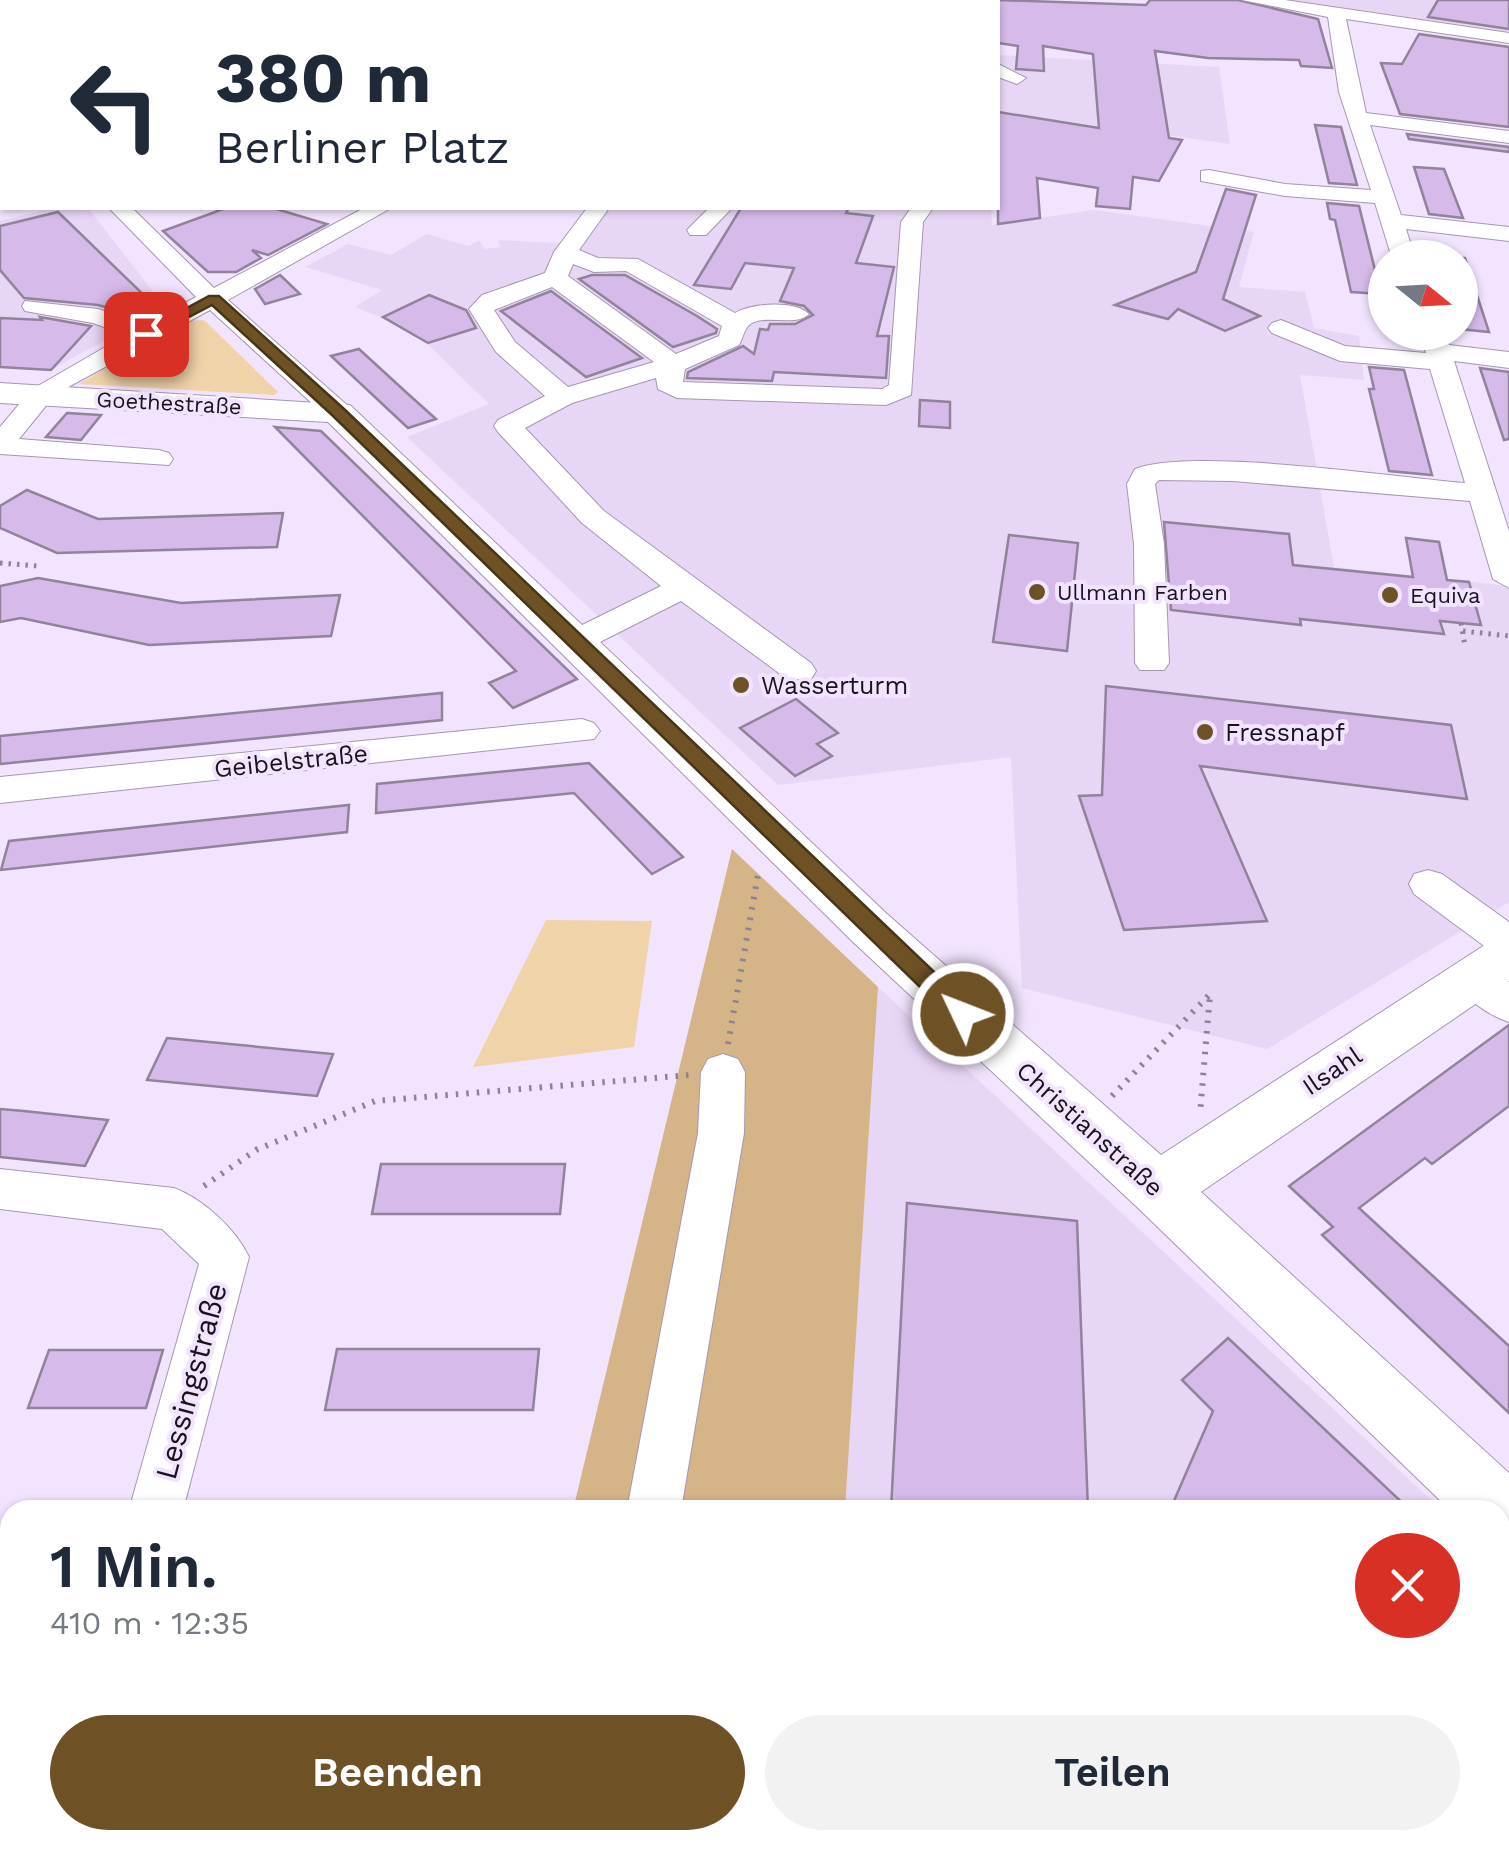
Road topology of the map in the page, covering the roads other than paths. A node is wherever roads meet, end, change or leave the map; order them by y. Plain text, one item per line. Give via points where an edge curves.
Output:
1 (1250, 0) edge
2 (1336, 13) junction
3 (1509, 38) edge
4 (1000, 71) edge
5 (1017, 78) dead end
6 (1358, 118) junction
7 (1509, 137) edge
8 (1209, 176) dead end
9 (1382, 197) junction
10 (122, 210) edge
11 (376, 210) edge
12 (597, 210) edge
13 (719, 210) edge
14 (921, 210) edge
15 (1390, 220) junction
16 (698, 230) dead end
17 (1509, 234) edge
18 (1397, 240) edge
19 (560, 265) junction
20 (214, 298) junction
21 (34, 306) dead end
22 (797, 314) dead end
23 (735, 322) junction
24 (1280, 328) dead end
25 (146, 334) junction
26 (1399, 350) edge
27 (1439, 350) edge
28 (1450, 350) edge
29 (1509, 360) edge
30 (674, 364) junction
31 (0, 393) edge
32 (40, 396) junction
33 (562, 398) junction
34 (338, 412) junction
35 (0, 446) edge
36 (159, 459) dead end
37 (1482, 494) junction
38 (1509, 579) edge
39 (683, 588) junction
40 (574, 642) junction
41 (1152, 663) dead end
42 (798, 671) dead end
43 (582, 731) dead end
44 (0, 790) edge
45 (1428, 884) dead end
46 (1500, 970) edge
47 (723, 1072) road end
48 (1177, 1174) junction
49 (0, 1189) edge
50 (159, 1500) edge
51 (656, 1500) edge
52 (1488, 1500) edge

1 - 2 street
2 - 3 street
2 - 6 street
4 - 5 street
6 - 7 street
6 - 9 street
8 - 9 street
9 - 15 street
10 - 20 street, Christianstraße
11 - 20 street
12 - 19 street
13 - 16 street
14 - 30 street via 912,222 902,389 886,397 677,390 667,384
15 - 17 street
15 - 18 street
19 - 23 street via 630,264
19 - 30 street
19 - 33 street via 481,310 505,347
20 - 25 street
20 - 34 street, Christianstraße
21 - 25 street via 98,316
22 - 23 street via 752,314
23 - 30 street via 730,340
24 - 26 street via 1340,353
25 - 32 street
27 - 37 street
28 - 29 street
30 - 33 street
31 - 32 main road, Goethestraße
32 - 34 main road, Goethestraße
32 - 35 street
33 - 39 street via 508,426 593,516
34 - 40 main road, Christianstraße
35 - 36 street
37 - 38 street
37 - 41 street via 1234,472 1145,475
39 - 40 street
39 - 42 street
40 - 48 main road, Christianstraße via 1084,1124
43 - 44 street, Geibelstraße
45 - 46 street
46 - 48 main road, Ilsahl
47 - 51 street via 720,1133
48 - 52 main road, Christianstraße
49 - 50 street, Lessingstraße via 174,1208 225,1257

